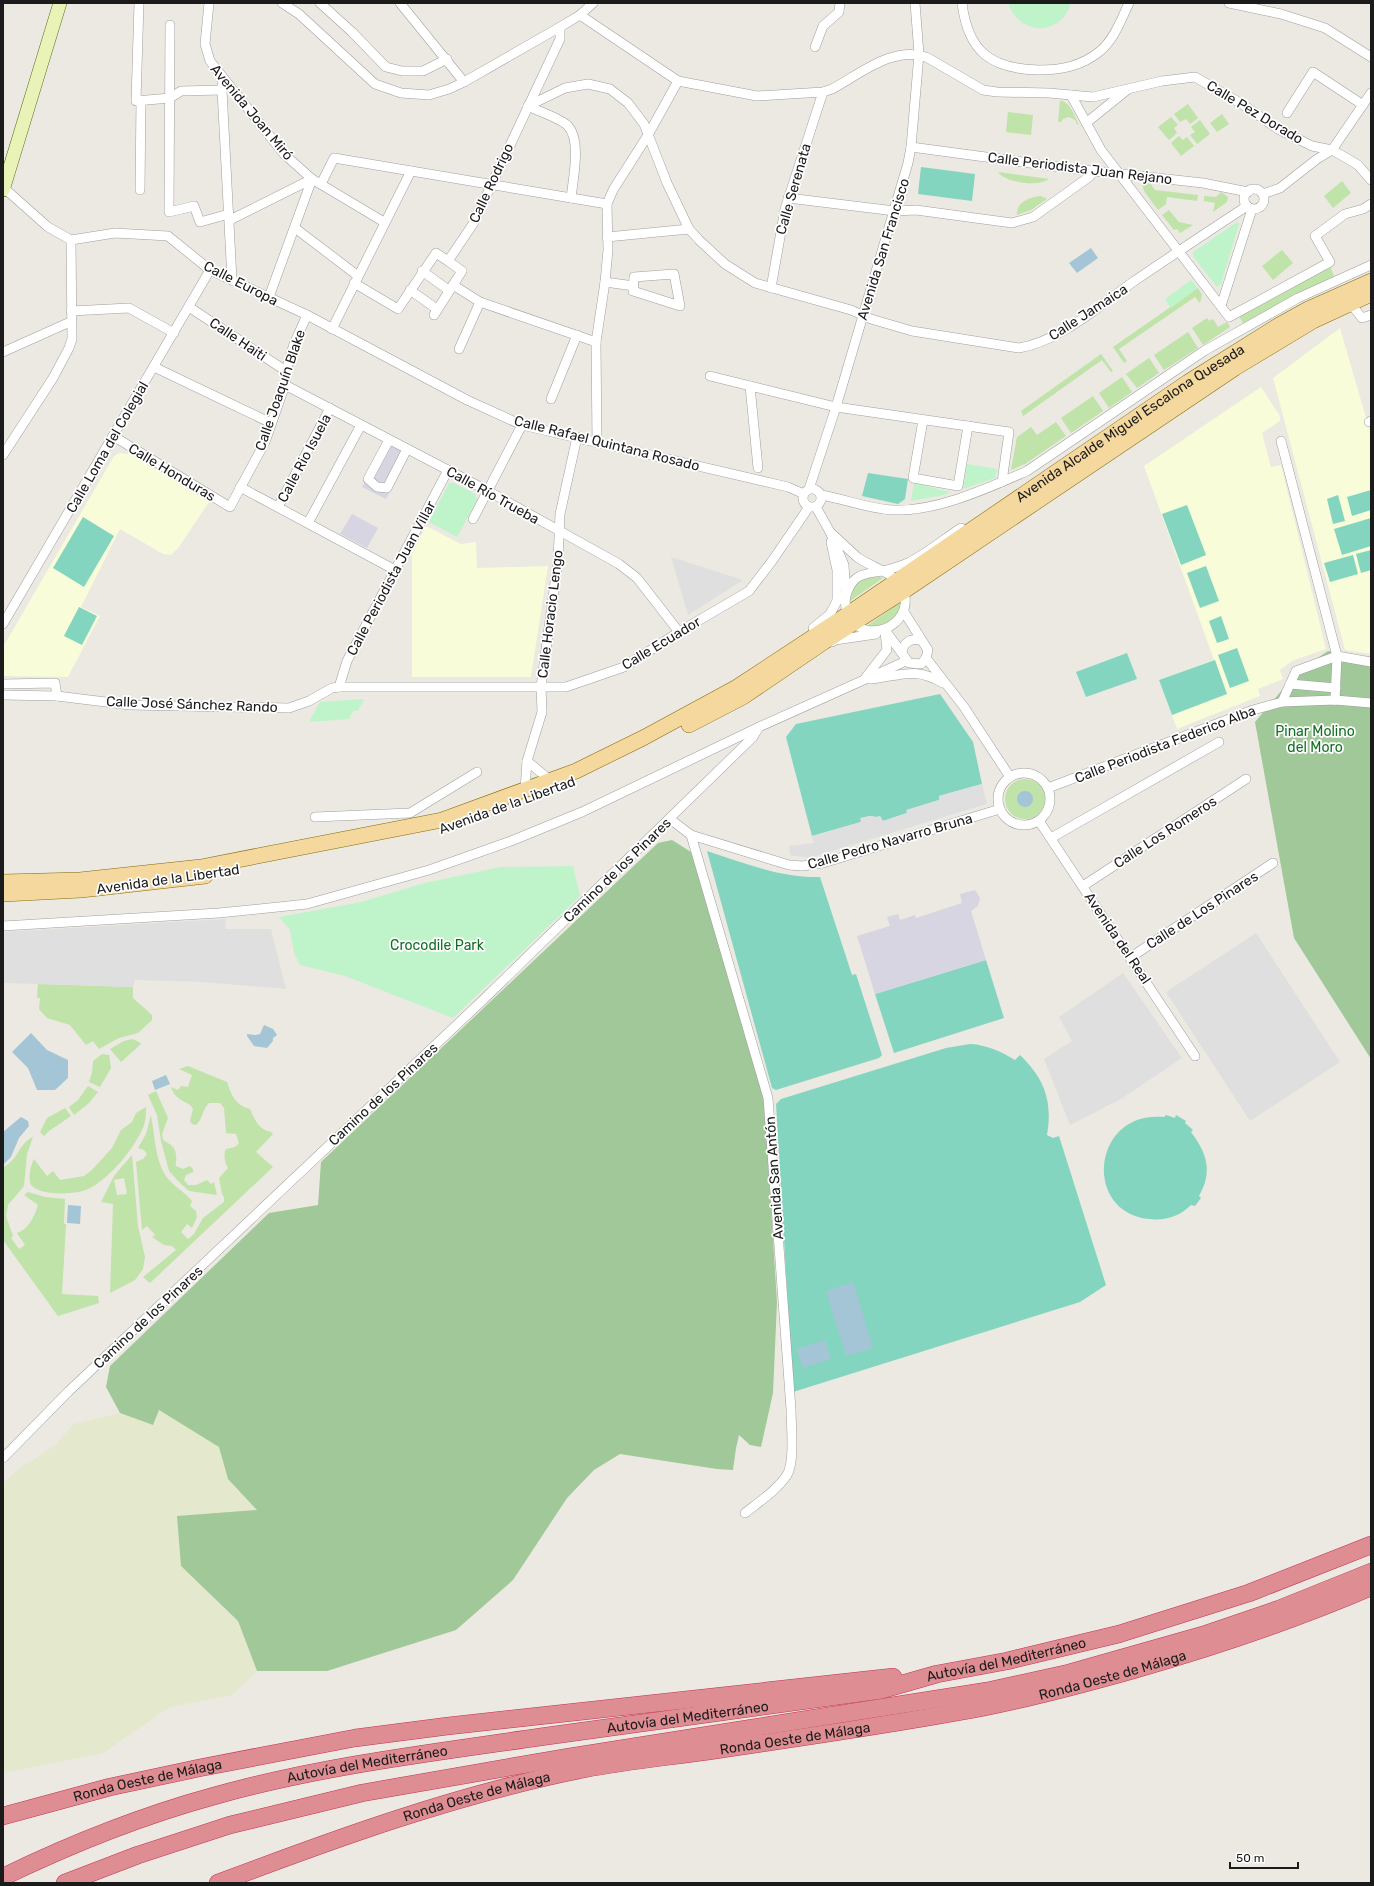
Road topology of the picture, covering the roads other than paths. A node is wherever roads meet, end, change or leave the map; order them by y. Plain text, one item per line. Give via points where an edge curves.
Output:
1 (139, 3) edge
2 (209, 3) edge
3 (282, 3) edge
4 (320, 3) edge
5 (400, 3) edge
6 (592, 3) edge
7 (840, 3) edge
8 (915, 3) edge
9 (962, 3) edge
10 (1129, 3) edge
11 (1229, 3) edge
12 (58, 6) edge
13 (580, 15) junction
14 (170, 25) dead end
15 (560, 27) junction
16 (815, 47) dead end
17 (919, 54) junction
18 (1371, 57) edge
19 (447, 59) junction
20 (223, 78) junction
21 (678, 81) junction
22 (464, 82) junction
23 (1129, 89) junction
24 (222, 90) junction
25 (823, 92) junction
26 (1371, 93) edge
27 (1071, 95) junction
28 (170, 98) junction
29 (141, 100) junction
30 (1364, 105) junction
31 (528, 106) junction
32 (1287, 113) dead end
33 (1086, 123) junction
34 (648, 135) junction
35 (912, 147) junction
36 (1332, 150) junction
37 (411, 171) junction
38 (1094, 171) junction
39 (1118, 173) junction
40 (312, 179) junction
41 (1371, 180) edge
42 (321, 184) junction
43 (490, 185) junction
44 (4, 189) edge
45 (140, 190) dead end
46 (1248, 192) junction
47 (1263, 194) junction
48 (571, 198) junction
49 (788, 198) junction
50 (607, 204) junction
51 (1371, 204) edge
52 (1250, 208) junction
53 (895, 211) junction
54 (230, 217) junction
55 (384, 222) junction
56 (295, 228) junction
57 (690, 229) junction
58 (607, 237) junction
59 (71, 240) junction
60 (1179, 251) junction
61 (448, 261) junction
62 (1371, 265) edge
63 (210, 270) junction
64 (422, 271) junction
65 (356, 279) junction
66 (232, 280) junction
67 (1371, 281) edge
68 (605, 282) junction
69 (634, 286) junction
70 (450, 287) junction
71 (771, 288) junction
72 (410, 290) junction
73 (1371, 294) edge
74 (269, 297) junction
75 (480, 302) junction
76 (1350, 303) junction
77 (1221, 306) junction
78 (189, 307) junction
79 (70, 311) junction
80 (1371, 315) edge
81 (307, 316) junction
82 (863, 316) junction
83 (70, 322) junction
84 (332, 329) junction
85 (174, 333) junction
86 (577, 335) junction
87 (596, 342) junction
88 (459, 349) dead end
89 (3, 352) edge
90 (154, 367) junction
91 (286, 371) junction
92 (710, 376) dead end
93 (285, 385) junction
94 (750, 386) junction
95 (551, 399) dead end
96 (836, 407) junction
97 (330, 408) junction
98 (923, 420) junction
99 (271, 423) junction
100 (362, 424) junction
101 (522, 425) junction
102 (968, 426) junction
103 (113, 436) junction
104 (577, 437) junction
105 (389, 440) junction
106 (597, 442) junction
107 (1281, 442) dead end
108 (407, 449) junction
109 (3, 455) edge
110 (758, 468) dead end
111 (448, 470) junction
112 (1002, 482) junction
113 (240, 487) junction
114 (488, 491) junction
115 (806, 491) junction
116 (821, 495) junction
117 (1010, 503) junction
118 (230, 507) joint
119 (278, 507) junction
120 (812, 507) junction
121 (473, 519) dead end
122 (308, 523) junction
123 (559, 532) junction
124 (830, 532) junction
125 (395, 570) junction
126 (882, 571) junction
127 (846, 594) junction
128 (903, 597) junction
129 (838, 601) junction
130 (851, 618) junction
131 (3, 624) edge
132 (885, 630) junction
133 (678, 632) junction
134 (920, 640) junction
135 (1337, 656) junction
136 (904, 657) junction
137 (926, 658) junction
138 (799, 659) junction
139 (1371, 662) edge
140 (864, 680) junction
141 (3, 684) edge
142 (1290, 684) junction
143 (946, 685) junction
144 (339, 687) junction
145 (541, 687) junction
146 (737, 687) junction
147 (1336, 688) junction
148 (324, 692) joint
149 (3, 695) edge
150 (57, 696) junction
151 (1335, 700) junction
152 (1282, 702) junction
153 (1371, 703) edge
154 (759, 727) junction
155 (1219, 742) dead end
156 (527, 762) junction
157 (477, 772) dead end
158 (1010, 777) junction
159 (1246, 779) dead end
160 (550, 780) junction
161 (1048, 788) junction
162 (525, 790) junction
163 (1000, 809) junction
164 (315, 817) dead end
165 (670, 819) junction
166 (1039, 821) junction
167 (691, 834) junction
168 (1051, 838) junction
169 (1273, 863) dead end
170 (3, 882) edge
171 (1083, 886) junction
172 (3, 894) edge
173 (3, 926) edge
174 (1131, 957) junction
175 (1195, 1056) dead end
176 (3, 1458) edge
177 (745, 1513) dead end
178 (1371, 1546) edge
179 (1371, 1572) edge
180 (1371, 1586) edge
181 (937, 1674) junction
182 (3, 1816) edge
183 (3, 1878) edge
184 (65, 1883) edge
185 (218, 1883) edge

1 - 29 street via 136,101
2 - 20 street, Avenida Joan Miró via 205,44 210,61
3 - 22 street via 299,14 375,84 401,93 429,95
4 - 19 street via 386,67 402,71 423,71
5 - 19 street
6 - 13 street
7 - 16 street via 839,12 823,26
8 - 17 street, Avenida San Francisco
9 - 10 street via 964,21 970,38 993,60 1017,69 1050,70 1073,67 1101,51 1113,36
11 - 18 street via 1281,14 1325,28
12 - 44 main road
13 - 15 street
13 - 21 street, Calle Pez Dorado
14 - 28 street
15 - 22 street
15 - 31 street, Calle Rodrigo via 560,39
17 - 25 street, Calle Pez Dorado via 891,56 832,90
17 - 27 street, Calle Pez Dorado via 983,90
17 - 35 street, Avenida San Francisco
19 - 22 street
20 - 24 street
20 - 40 street, Avenida Joan Miró via 284,154
21 - 25 street, Calle Pez Dorado via 757,96
21 - 34 street
23 - 27 street, Calle Pez Dorado via 1093,96
23 - 33 street, Calle Pez Dorado
23 - 36 street, Calle Pez Dorado via 1162,81 1195,78 1242,104 1278,129 1312,146
24 - 28 street via 181,91
24 - 54 street
25 - 49 street, Calle Serenata
26 - 30 street
27 - 33 street
28 - 29 street
28 - 54 street via 169,212 194,206 200,222
29 - 45 street
30 - 32 street via 1313,72
30 - 36 street
31 - 34 street, Calle Jamaica via 566,88 588,84 610,89 628,103 644,124
31 - 43 street, Calle Rodrigo
31 - 48 street via 567,125 574,136
33 - 39 street
34 - 50 street
34 - 57 street, Calle Jamaica via 667,183
35 - 38 street, Calle Periodista Juan Rejano
35 - 53 street, Avenida San Francisco
36 - 41 street, Calle Pez Dorado via 1358,165
36 - 47 street via 1280,188
37 - 42 street via 334,158
37 - 43 street
37 - 55 street
38 - 39 street, Calle Periodista Juan Rejano
38 - 53 street via 1033,217 1012,223 916,210
39 - 46 street, Calle Periodista Juan Rejano via 1203,183
39 - 60 street
40 - 42 street, Avenida Joan Miró
40 - 54 street
40 - 56 street
42 - 55 street, Avenida Joan Miró
43 - 48 street
43 - 61 street, Calle Rodrigo via 473,224
44 - 59 street via 48,227
46 - 47 street via 1255,189
46 - 52 street via 1244,199
47 - 52 street via 1264,202 1260,208
48 - 50 street
49 - 53 street
49 - 71 street, Calle Serenata
50 - 58 street
51 - 77 street via 1345,214 1315,236 1330,262 1229,317
52 - 60 street, Calle Jamaica
52 - 77 street
53 - 82 street, Avenida San Francisco
54 - 66 street
55 - 65 street
56 - 65 street
56 - 74 street
57 - 58 street
57 - 71 street, Calle Jamaica via 711,252 731,268 756,283
58 - 68 street
59 - 63 street, Calle Europa via 115,233 168,236
59 - 79 street
60 - 77 street
60 - 82 street, Calle Jamaica via 1056,336 1031,346 1019,348 912,331
61 - 64 street via 436,254
61 - 70 street via 462,271
62 - 112 street via 1298,298 1204,351 1027,471
63 - 66 street, Calle Europa
63 - 78 street, Calle Loma del Colegial
64 - 70 street
64 - 72 street
65 - 72 street via 398,309
65 - 84 street
66 - 74 street, Calle Europa
67 - 117 main road, Avenida Alcalde Miguel Escalona Quesada via 1279,325 1188,382
68 - 69 street
68 - 87 street
69 - 69 street via 634,277 674,274 680,306 633,291
70 - 72 street via 434,311
70 - 75 street
71 - 82 street, Calle Jamaica via 851,310
73 - 76 main road, Avenida Alcalde Miguel Escalona Quesada
74 - 81 street, Calle Europa
75 - 86 street
75 - 88 street
76 - 80 street via 1362,318
76 - 128 main road, Avenida Alcalde Miguel Escalona Quesada via 1306,325 1235,368 927,574
78 - 85 street, Calle Loma del Colegial
78 - 91 street, Calle Haiti
79 - 83 street
79 - 85 street via 129,308
81 - 84 street, Calle Europa
81 - 91 street, Calle Joaquín Blake via 294,344
82 - 96 street, Avenida San Francisco
83 - 89 street
83 - 109 street via 72,339 69,348
84 - 101 street, Calle Rafael Quintana Rosado via 467,400
85 - 90 street, Calle Loma del Colegial
86 - 87 street
86 - 95 street
87 - 106 street
90 - 99 street
90 - 103 street, Calle Loma del Colegial
91 - 93 street, Calle Joaquín Blake
92 - 94 street
93 - 97 street, Calle Río Trueba
93 - 99 street, Calle Joaquín Blake
94 - 96 street
94 - 110 street
96 - 98 street
96 - 115 street, Avenida San Francisco
97 - 100 street, Calle Río Trueba
97 - 119 street, Calle Rio Isuela
98 - 102 street
98 - 102 street via 913,478 958,486
99 - 113 street, Calle Joaquín Blake via 265,442
100 - 105 street, Calle Río Trueba
100 - 122 street
101 - 104 street, Calle Rafael Quintana Rosado
101 - 114 street
102 - 112 street via 1009,432
103 - 118 street, Calle Honduras
103 - 131 street, Calle Loma del Colegial
104 - 106 street, Calle Rafael Quintana Rosado
104 - 123 street, Calle Horacio Lengo via 560,514
105 - 108 street, Calle Río Trueba
105 - 108 street via 368,479 377,487 387,488
106 - 115 street, Calle Rafael Quintana Rosado
107 - 135 street
108 - 111 street, Calle Río Trueba
111 - 114 street, Calle Río Trueba
111 - 125 street, Calle Periodista Juan Villar
112 - 116 street via 936,505 913,510 891,510
113 - 118 street, Calle Joaquín Blake
113 - 119 street
114 - 121 street
114 - 123 street, Calle Río Trueba
115 - 116 street via 817,490
115 - 120 street via 803,500
116 - 120 street via 821,501
117 - 126 street via 980,516 908,563
117 - 128 main road, Avenida Alcalde Miguel Escalona Quesada
119 - 122 street
120 - 124 street
120 - 133 street, Calle Ecuador via 749,591
122 - 125 street
123 - 133 street, Calle Río Trueba via 620,564 637,578
123 - 145 street, Calle Horacio Lengo via 558,560
124 - 126 street via 857,557
124 - 127 street via 844,565
124 - 129 street via 837,570
125 - 144 street, Calle Periodista Juan Villar via 347,661
126 - 127 street via 856,578
126 - 128 street
127 - 129 street
127 - 130 street via 845,600
128 - 130 main road, Avenida de la Libertad
128 - 132 street via 900,620
128 - 134 street
129 - 146 street via 822,622 742,677
130 - 132 street via 868,631
130 - 138 main road, Avenida de la Libertad
130 - 146 main road, Avenida de la Libertad
132 - 136 street
132 - 138 street via 872,635 835,640 808,658
132 - 140 street via 887,650
133 - 145 street, Calle Ecuador via 624,667 566,687
134 - 136 street via 908,641 903,648
134 - 137 street via 928,650
135 - 139 street
135 - 142 street via 1296,671
135 - 147 street
136 - 137 street via 917,665
136 - 140 street
137 - 143 street
138 - 172 main road, Avenida de la Libertad via 743,697 580,779 445,829 200,877 81,890
140 - 143 street via 918,672
140 - 154 street
141 - 150 street via 55,683
142 - 147 street
142 - 152 street
143 - 158 street via 964,707
144 - 145 street, Calle Ecuador
144 - 148 street, Calle Ecuador
145 - 156 street, Calle Horacio Lengo via 542,712
146 - 160 main road, Avenida de la Libertad via 643,738 576,771
147 - 151 street
148 - 150 street, Calle José Sánchez Rando via 289,708 130,704
149 - 150 street, Calle José Sánchez Rando
151 - 152 street, Calle Periodista Federico Alba
151 - 153 street, Calle Periodista Federico Alba
152 - 161 street, Calle Periodista Federico Alba via 1253,710
154 - 165 street, Camino de los Pinares via 753,737
154 - 173 street via 582,812 511,841 429,870 307,904 219,913
155 - 168 street
156 - 160 street
156 - 162 street, Calle Horacio Lengo
157 - 164 street via 410,813
158 - 161 street via 1031,774 1043,781
158 - 163 street via 999,791
159 - 171 street, Calle Los Romeros
160 - 162 main road, Avenida de la Libertad
161 - 166 street via 1050,806 1046,815
162 - 170 main road, Avenida de la Libertad via 442,820 201,867 80,880
163 - 166 street via 1009,821 1017,825 1024,826
163 - 167 street, Calle Pedro Navarro Bruna via 802,866 788,865
165 - 167 street, Calle Pedro Navarro Bruna
165 - 176 street, Camino de los Pinares via 69,1391
166 - 168 street, Avenida del Real
167 - 177 street, Avenida San Antón via 768,1098 792,1453 788,1474 771,1493
168 - 171 street, Avenida del Real
169 - 174 street, Calle de Los Pinares
171 - 174 street, Avenida del Real
174 - 175 street, Avenida del Real
178 - 181 highway, Autovía del Mediterráneo via 1249,1593 1126,1632 1007,1662
179 - 184 highway, Autovía del Mediterráneo via 1279,1609 1203,1635 1069,1673 987,1691 568,1757 362,1793 230,1825 138,1855
180 - 185 highway, Ronda Oeste de Málaga via 1248,1635 1093,1681 960,1712 586,1769 488,1792 355,1832
181 - 182 highway, Ronda Oeste de Málaga via 881,1678 355,1738 191,1769
181 - 183 highway, Autovía del Mediterráneo via 881,1690 456,1749 350,1765 281,1779 148,1816 83,1841

